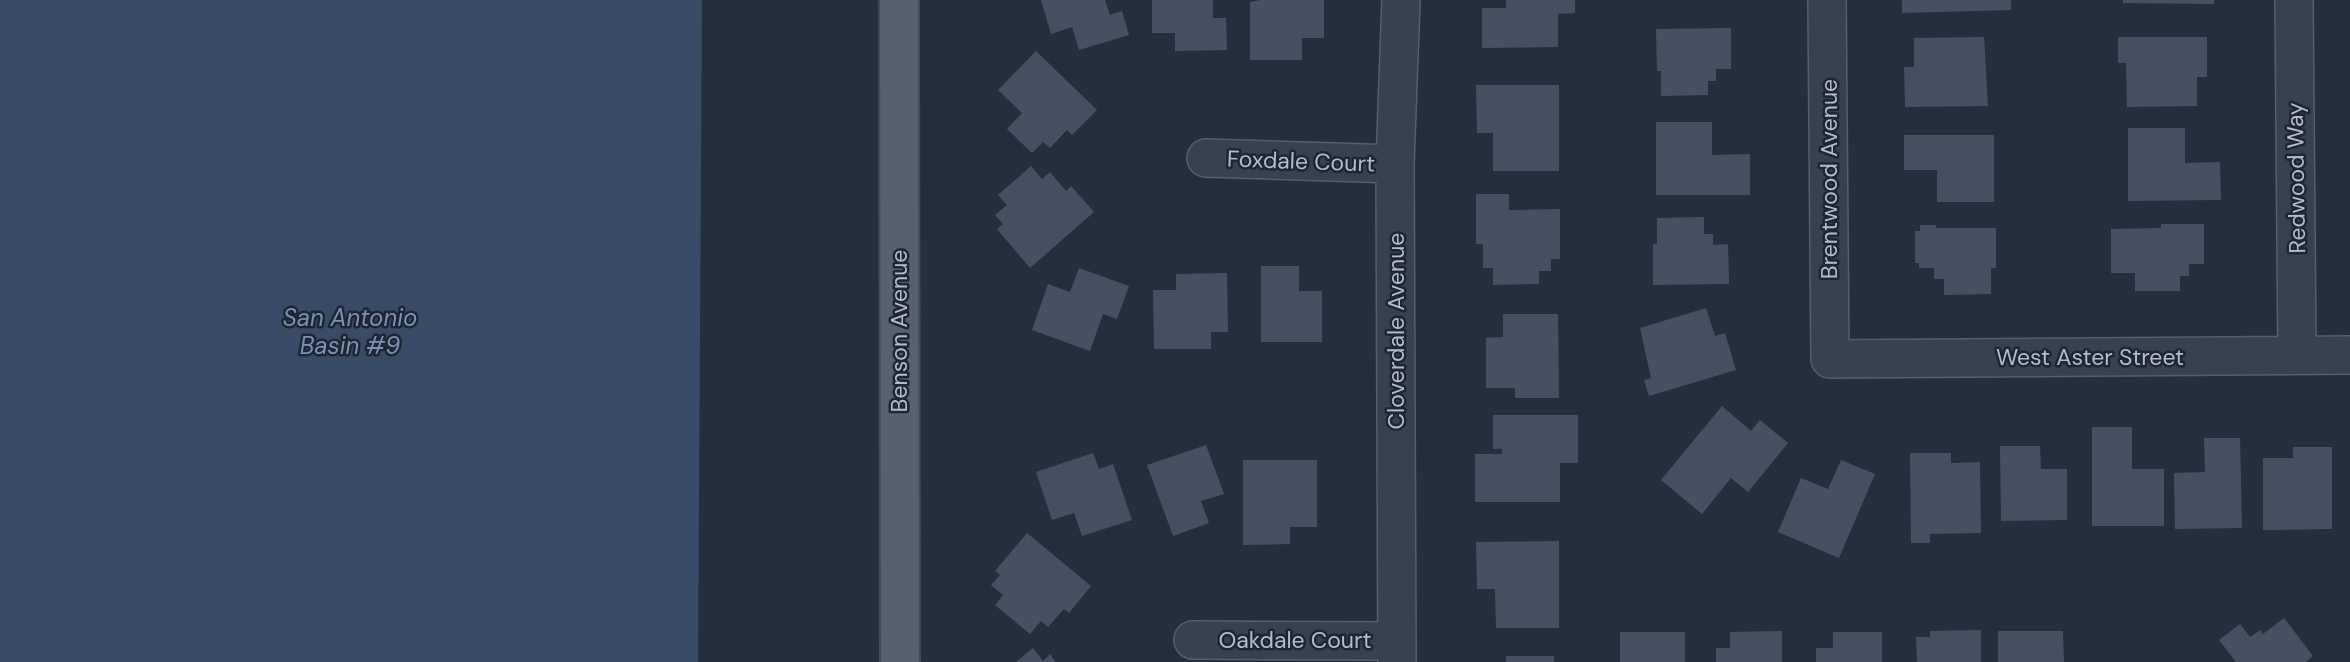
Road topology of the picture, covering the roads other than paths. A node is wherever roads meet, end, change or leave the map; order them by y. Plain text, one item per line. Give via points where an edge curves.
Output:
1 (899, 0) edge
2 (1401, 0) edge
3 (1827, 0) edge
4 (2294, 0) edge
5 (1206, 158) dead end
6 (1395, 164) junction
7 (2297, 355) junction
8 (2350, 355) edge
9 (1830, 359) joint
10 (1193, 639) dead end
11 (1397, 652) edge
12 (900, 662) edge

1 - 12 main road, Benson Avenue
2 - 6 street, Cloverdale Avenue
3 - 9 street, Brentwood Avenue
4 - 7 street, Redwood Way
5 - 6 street, Foxdale Court
6 - 11 street, Cloverdale Avenue
7 - 8 street, West Aster Street
7 - 9 street, West Aster Street
10 - 11 street, Oakdale Court

